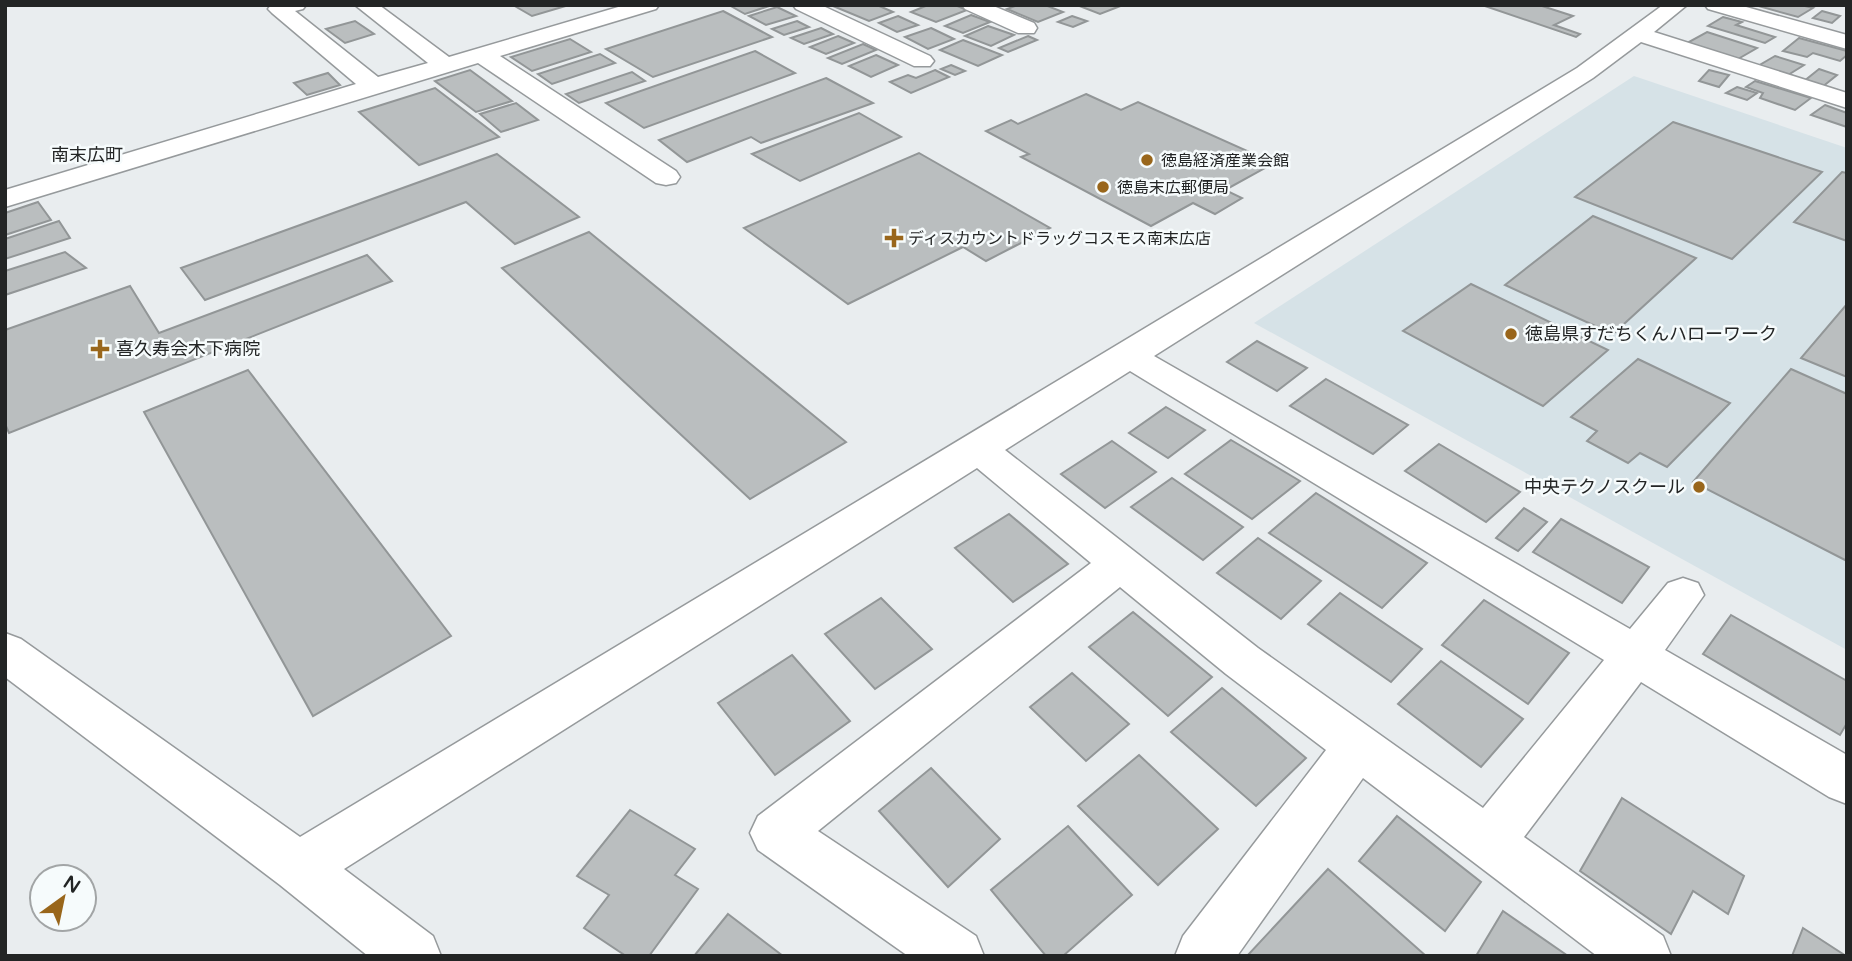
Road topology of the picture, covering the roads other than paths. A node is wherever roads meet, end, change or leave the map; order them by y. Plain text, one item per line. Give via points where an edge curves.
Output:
1 (296, 5) edge
2 (365, 5) edge
3 (649, 5) edge
4 (803, 5) edge
5 (972, 5) edge
6 (1677, 5) edge
7 (1715, 5) edge
8 (1026, 28) dead end
9 (1637, 34) junction
10 (1847, 42) edge
11 (481, 54) junction
12 (922, 61) dead end
13 (445, 65) junction
14 (373, 86) junction
15 (1847, 101) edge
16 (666, 177) dead end
17 (5, 200) edge
18 (1128, 355) junction
19 (978, 448) junction
20 (1121, 563) junction
21 (1683, 595) dead end
22 (5, 652) edge
23 (1636, 656) junction
24 (1359, 746) junction
25 (1847, 781) edge
26 (1488, 842) junction
27 (299, 867) junction
28 (414, 956) edge
29 (956, 956) edge
30 (1203, 956) edge
31 (1643, 956) edge

1 - 14 street via 279,9
2 - 13 street
3 - 11 street
4 - 12 street
5 - 8 street
6 - 9 street
7 - 10 street
9 - 15 street
9 - 18 street via 1585,73
11 - 13 street
11 - 16 street
13 - 14 street
14 - 17 street
18 - 19 street
18 - 23 street
19 - 20 street
19 - 27 street
20 - 24 street via 1242,661
20 - 29 street via 776,833
21 - 23 street
22 - 27 street
23 - 25 street
23 - 26 street
24 - 26 street
24 - 30 street
26 - 31 street
27 - 28 street

